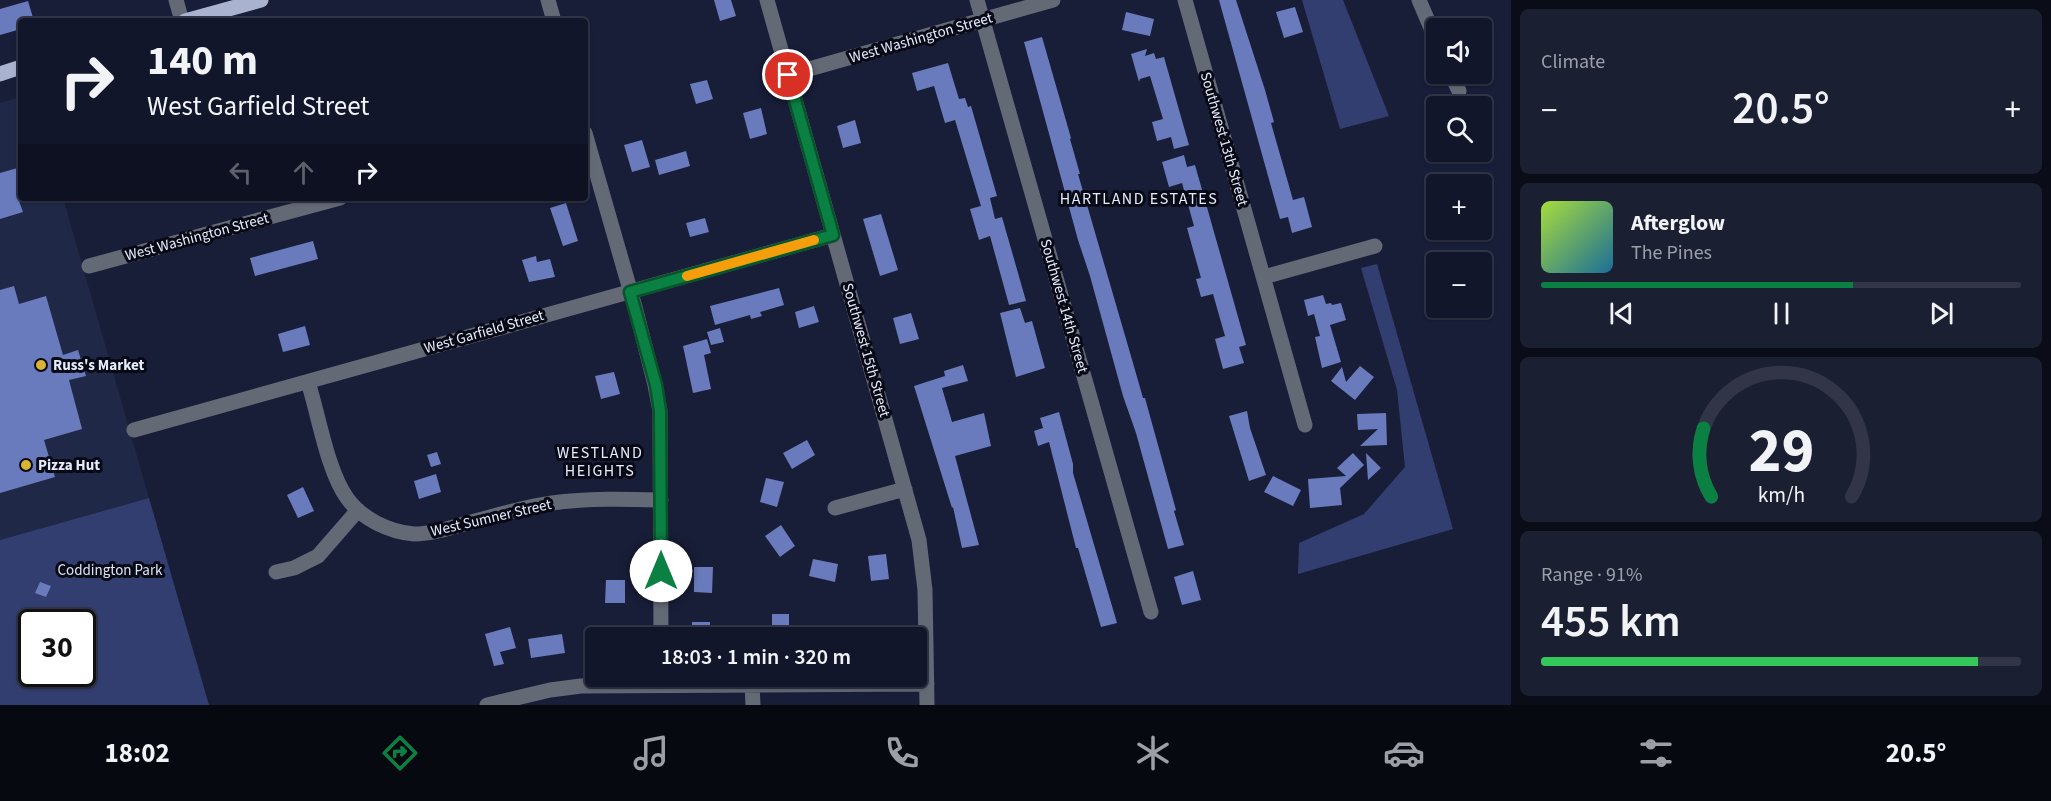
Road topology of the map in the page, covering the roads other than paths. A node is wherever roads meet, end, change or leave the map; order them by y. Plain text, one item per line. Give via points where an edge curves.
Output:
1 (176, 0) edge
2 (261, 0) edge
3 (548, 0) edge
4 (767, 0) edge
5 (977, 0) edge
6 (1053, 0) edge
7 (1185, 0) edge
8 (1419, 0) edge
9 (183, 18) edge
10 (195, 18) edge
11 (553, 18) edge
12 (1427, 18) edge
13 (983, 20) junction
14 (788, 75) junction
15 (1455, 84) edge
16 (1458, 91) dead end
17 (588, 144) edge
18 (329, 201) edge
19 (833, 235) junction
20 (1375, 246) dead end
21 (90, 266) dead end
22 (1264, 277) junction
23 (630, 292) junction
24 (308, 382) junction
25 (1305, 425) dead end
26 (134, 430) dead end
27 (905, 489) junction
28 (661, 500) junction
29 (835, 508) dead end
30 (357, 510) junction
31 (276, 572) dead end
32 (1151, 612) dead end
33 (661, 627) edge
34 (925, 627) edge
35 (585, 686) edge
36 (752, 687) edge
37 (927, 687) edge
38 (487, 705) edge
39 (753, 705) edge
40 (927, 705) edge

1 - 9 street
2 - 10 main road
3 - 11 street
4 - 14 street, Southwest 15th Street
5 - 13 street, Southwest 14th Street
6 - 13 street, West Washington Street
7 - 22 street, Southwest 13th Street
8 - 12 street
13 - 14 street, West Washington Street
13 - 32 street, Southwest 14th Street
14 - 19 street, Southwest 15th Street
15 - 16 street
17 - 23 street
18 - 21 street, West Washington Street
19 - 23 street, West Garfield Street
19 - 27 street, Southwest 15th Street
20 - 22 street
22 - 25 street, Southwest 13th Street
23 - 24 street, West Garfield Street
23 - 28 street via 660,411
24 - 26 street, West Garfield Street
24 - 30 street, West Sumner Street via 338,482
27 - 29 street
27 - 34 street, Southwest 15th Street via 924,573
28 - 30 street, West Sumner Street via 553,503 415,534 395,531
28 - 33 street
30 - 31 street via 318,556
35 - 38 street
36 - 39 street
37 - 40 street, Southwest 15th Street

